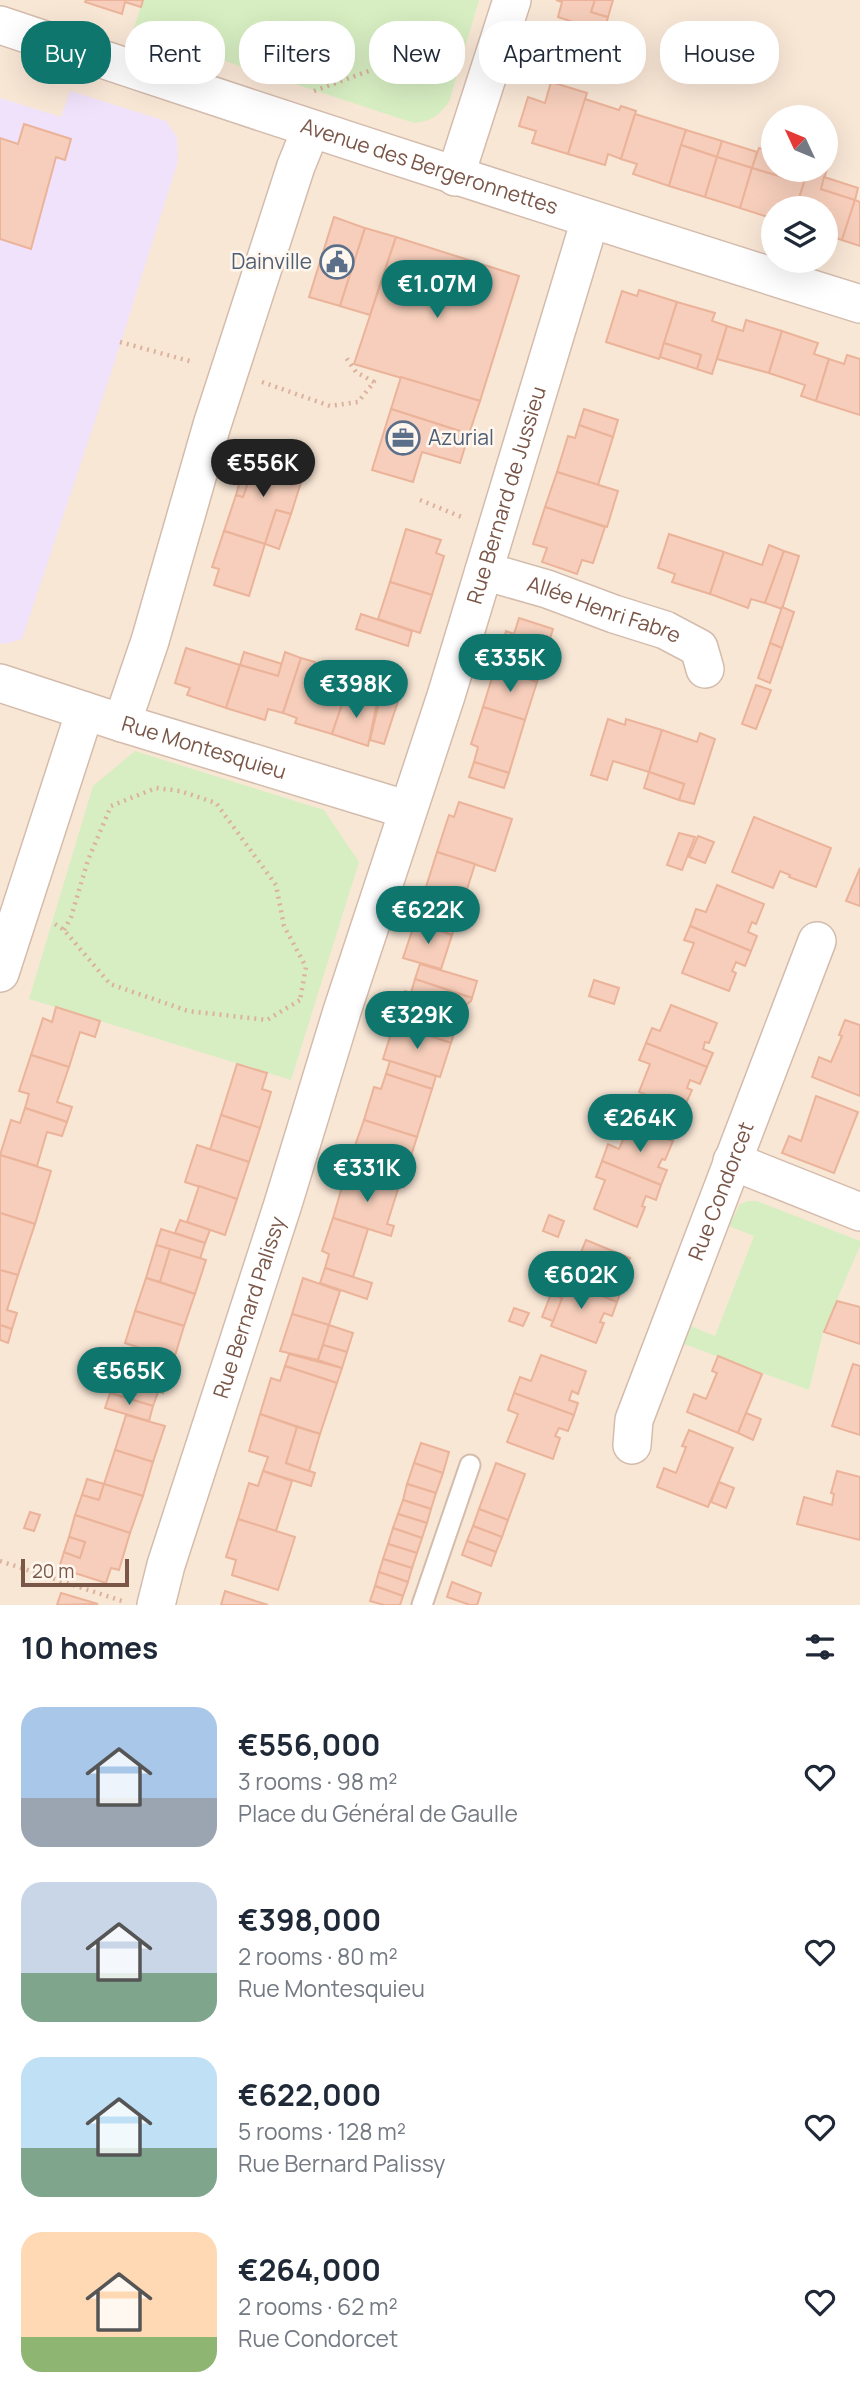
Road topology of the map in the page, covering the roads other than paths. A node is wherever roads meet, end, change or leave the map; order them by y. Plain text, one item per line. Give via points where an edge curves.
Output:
1 (6, 0) edge
2 (510, 5) edge
3 (0, 18) edge
4 (0, 25) edge
5 (311, 129) junction
6 (455, 177) junction
7 (590, 220) junction
8 (860, 304) edge
9 (484, 571) junction
10 (705, 669) dead end
11 (0, 683) edge
12 (85, 711) junction
13 (122, 723) junction
14 (408, 810) junction
15 (817, 941) dead end
16 (0, 973) edge
17 (732, 1161) junction
18 (860, 1212) edge
19 (632, 1445) dead end
20 (470, 1465) dead end
21 (142, 1604) edge
22 (422, 1605) edge

1 - 3 street
2 - 6 street
4 - 5 street, Avenue des Bergeronnettes
5 - 6 street, Avenue des Bergeronnettes
5 - 13 street via 212,425
6 - 7 street, Avenue des Bergeronnettes
7 - 8 street, Avenue des Bergeronnettes
7 - 9 street, Rue Bernard de Jussieu
9 - 10 street, Allée Henri Fabre via 665,630 699,648
9 - 14 street, Rue Bernard de Jussieu
11 - 12 street, Rue Montesquieu
12 - 13 street, Rue Montesquieu
12 - 16 street
13 - 14 street, Rue Montesquieu
14 - 21 street, Rue Bernard Palissy via 166,1565
15 - 17 street, Rue Condorcet
17 - 18 street
17 - 19 street, Rue Condorcet via 634,1420
20 - 22 lane

